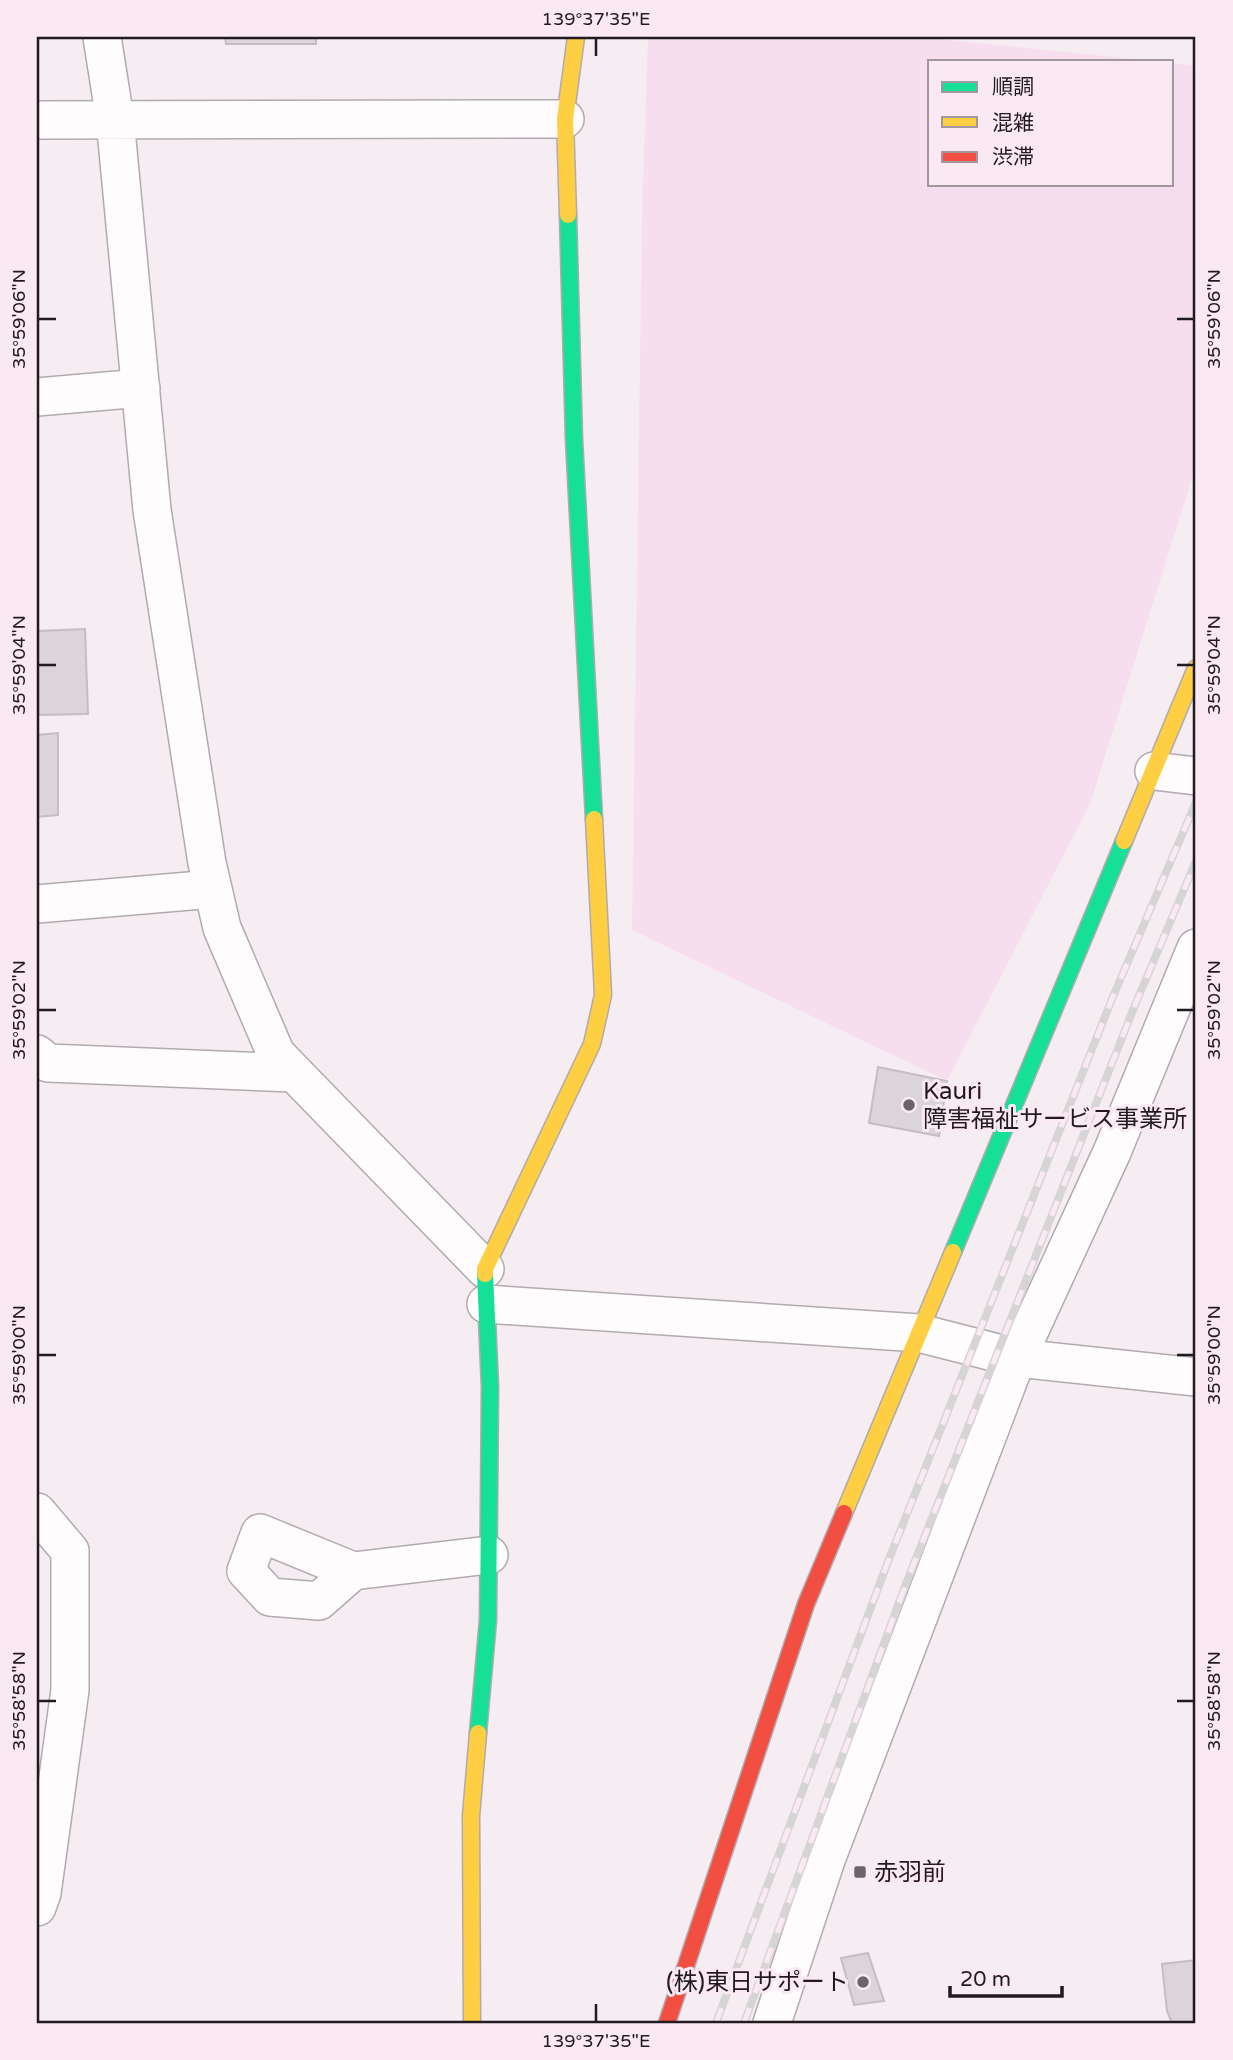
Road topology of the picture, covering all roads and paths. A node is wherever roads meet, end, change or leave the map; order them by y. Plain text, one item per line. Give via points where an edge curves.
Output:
1 (102, 37) edge
2 (576, 37) edge
3 (115, 119) junction
4 (565, 119) junction
5 (37, 120) edge
6 (141, 388) junction
7 (37, 397) edge
8 (1196, 668) edge
9 (1154, 771) junction
10 (1196, 776) edge
11 (213, 890) junction
12 (37, 905) edge
13 (1196, 948) edge
14 (37, 1054) edge
15 (294, 1073) junction
16 (485, 1287) junction
17 (919, 1333) junction
18 (1017, 1357) junction
19 (1196, 1377) edge
20 (37, 1512) edge
21 (489, 1555) junction
22 (353, 1571) dead end
23 (37, 1907) edge
24 (472, 2023) edge
25 (667, 2023) edge
26 (772, 2023) edge

1 - 3 street
2 - 4 street
3 - 4 street
3 - 5 street
3 - 6 street
4 - 16 street via 574,439 603,995 592,1044
6 - 7 street
6 - 11 street via 152,510
8 - 9 street
9 - 10 street
9 - 17 street
11 - 12 street
11 - 15 street via 222,928 276,1054
13 - 18 street via 1112,1152
14 - 15 street via 48,1063
15 - 16 street
16 - 17 street
16 - 21 street via 490,1387
17 - 18 street
17 - 25 street via 806,1604
18 - 19 street
18 - 26 street via 826,1860
20 - 23 street via 70,1551 70,1690
21 - 22 street
21 - 24 street via 471,1816

